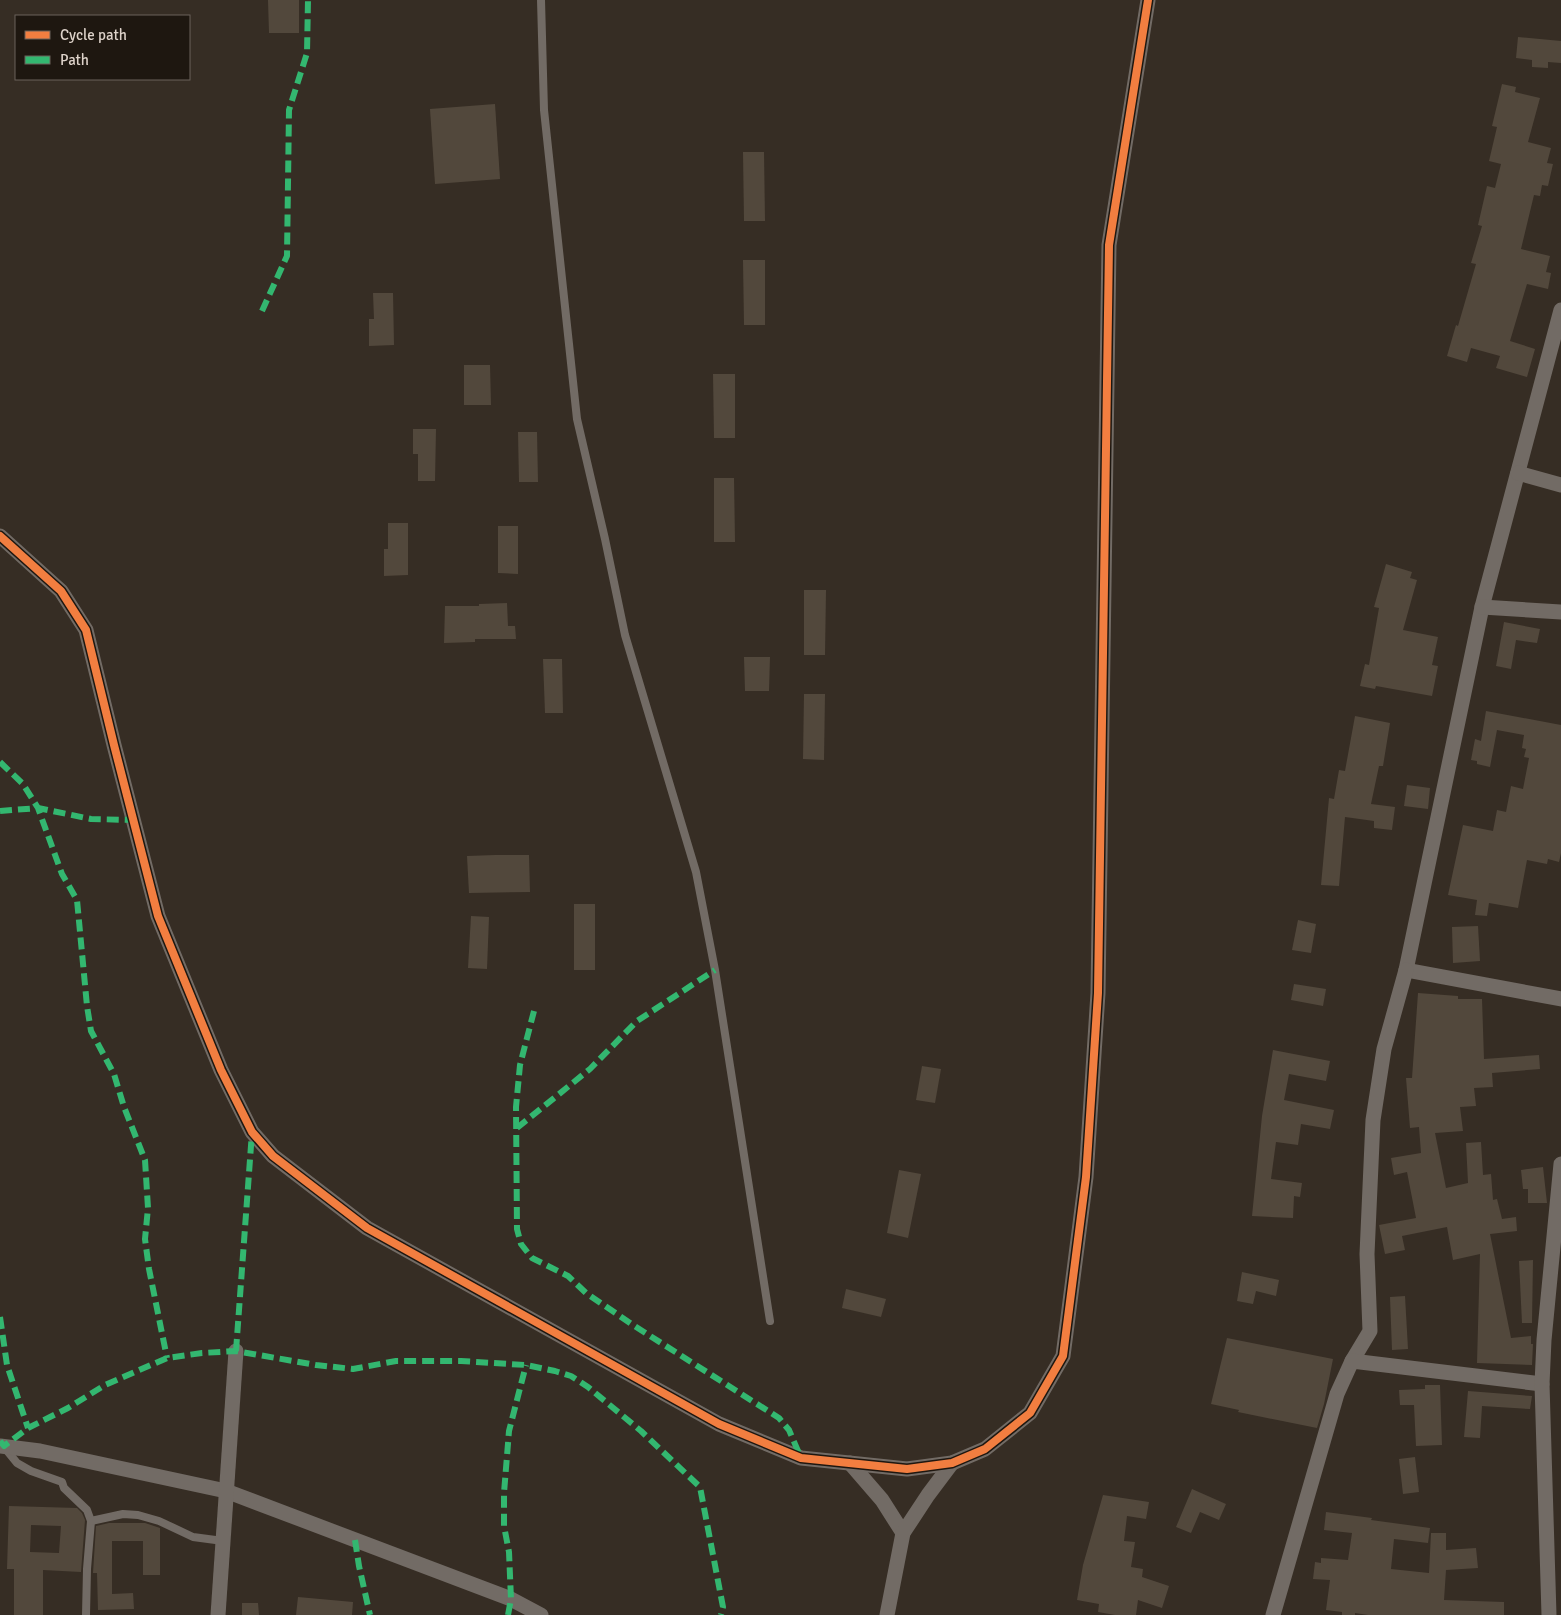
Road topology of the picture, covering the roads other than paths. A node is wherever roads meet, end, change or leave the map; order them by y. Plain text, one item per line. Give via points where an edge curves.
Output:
1 (541, 0) edge
2 (1148, 0) edge
3 (1561, 310) edge
4 (1518, 473) junction
5 (1561, 485) edge
6 (0, 536) edge
7 (1482, 607) junction
8 (1561, 612) edge
9 (1406, 970) junction
10 (1561, 999) edge
11 (1561, 1164) edge
12 (1556, 1268) edge
13 (770, 1321) dead end
14 (236, 1351) dead end
15 (1352, 1361) junction
16 (1542, 1384) junction
17 (2, 1446) edge
18 (850, 1463) junction
19 (952, 1463) junction
20 (226, 1491) junction
21 (91, 1521) junction
22 (902, 1533) junction
23 (223, 1542) junction
24 (886, 1611) edge
25 (86, 1615) edge
26 (218, 1615) edge
27 (541, 1615) edge
28 (1273, 1615) edge
29 (1549, 1615) edge

1 - 13 lane via 544,110 577,420 625,635 696,872 715,970
2 - 19 street via 1109,245 1098,993 1086,1177 1063,1356 1030,1413 985,1449
3 - 4 street
4 - 5 street
4 - 7 street
6 - 18 street via 60,590 86,630 158,916 221,1070 252,1132 273,1156 367,1228 718,1424 801,1458
7 - 8 street
7 - 9 street
9 - 10 street
9 - 15 street via 1384,1049 1373,1120 1367,1254 1370,1330
11 - 12 street
12 - 16 street
14 - 20 street
15 - 16 street
15 - 28 street via 1337,1394
16 - 29 street
17 - 20 street via 40,1451
17 - 21 lane via 16,1463 62,1482 64,1488 87,1510
18 - 19 street via 907,1469
18 - 22 street via 882,1500
19 - 22 street
20 - 23 street
20 - 27 street via 511,1599
21 - 23 lane via 123,1514 138,1515 193,1537
21 - 25 lane
22 - 24 street
23 - 26 street

